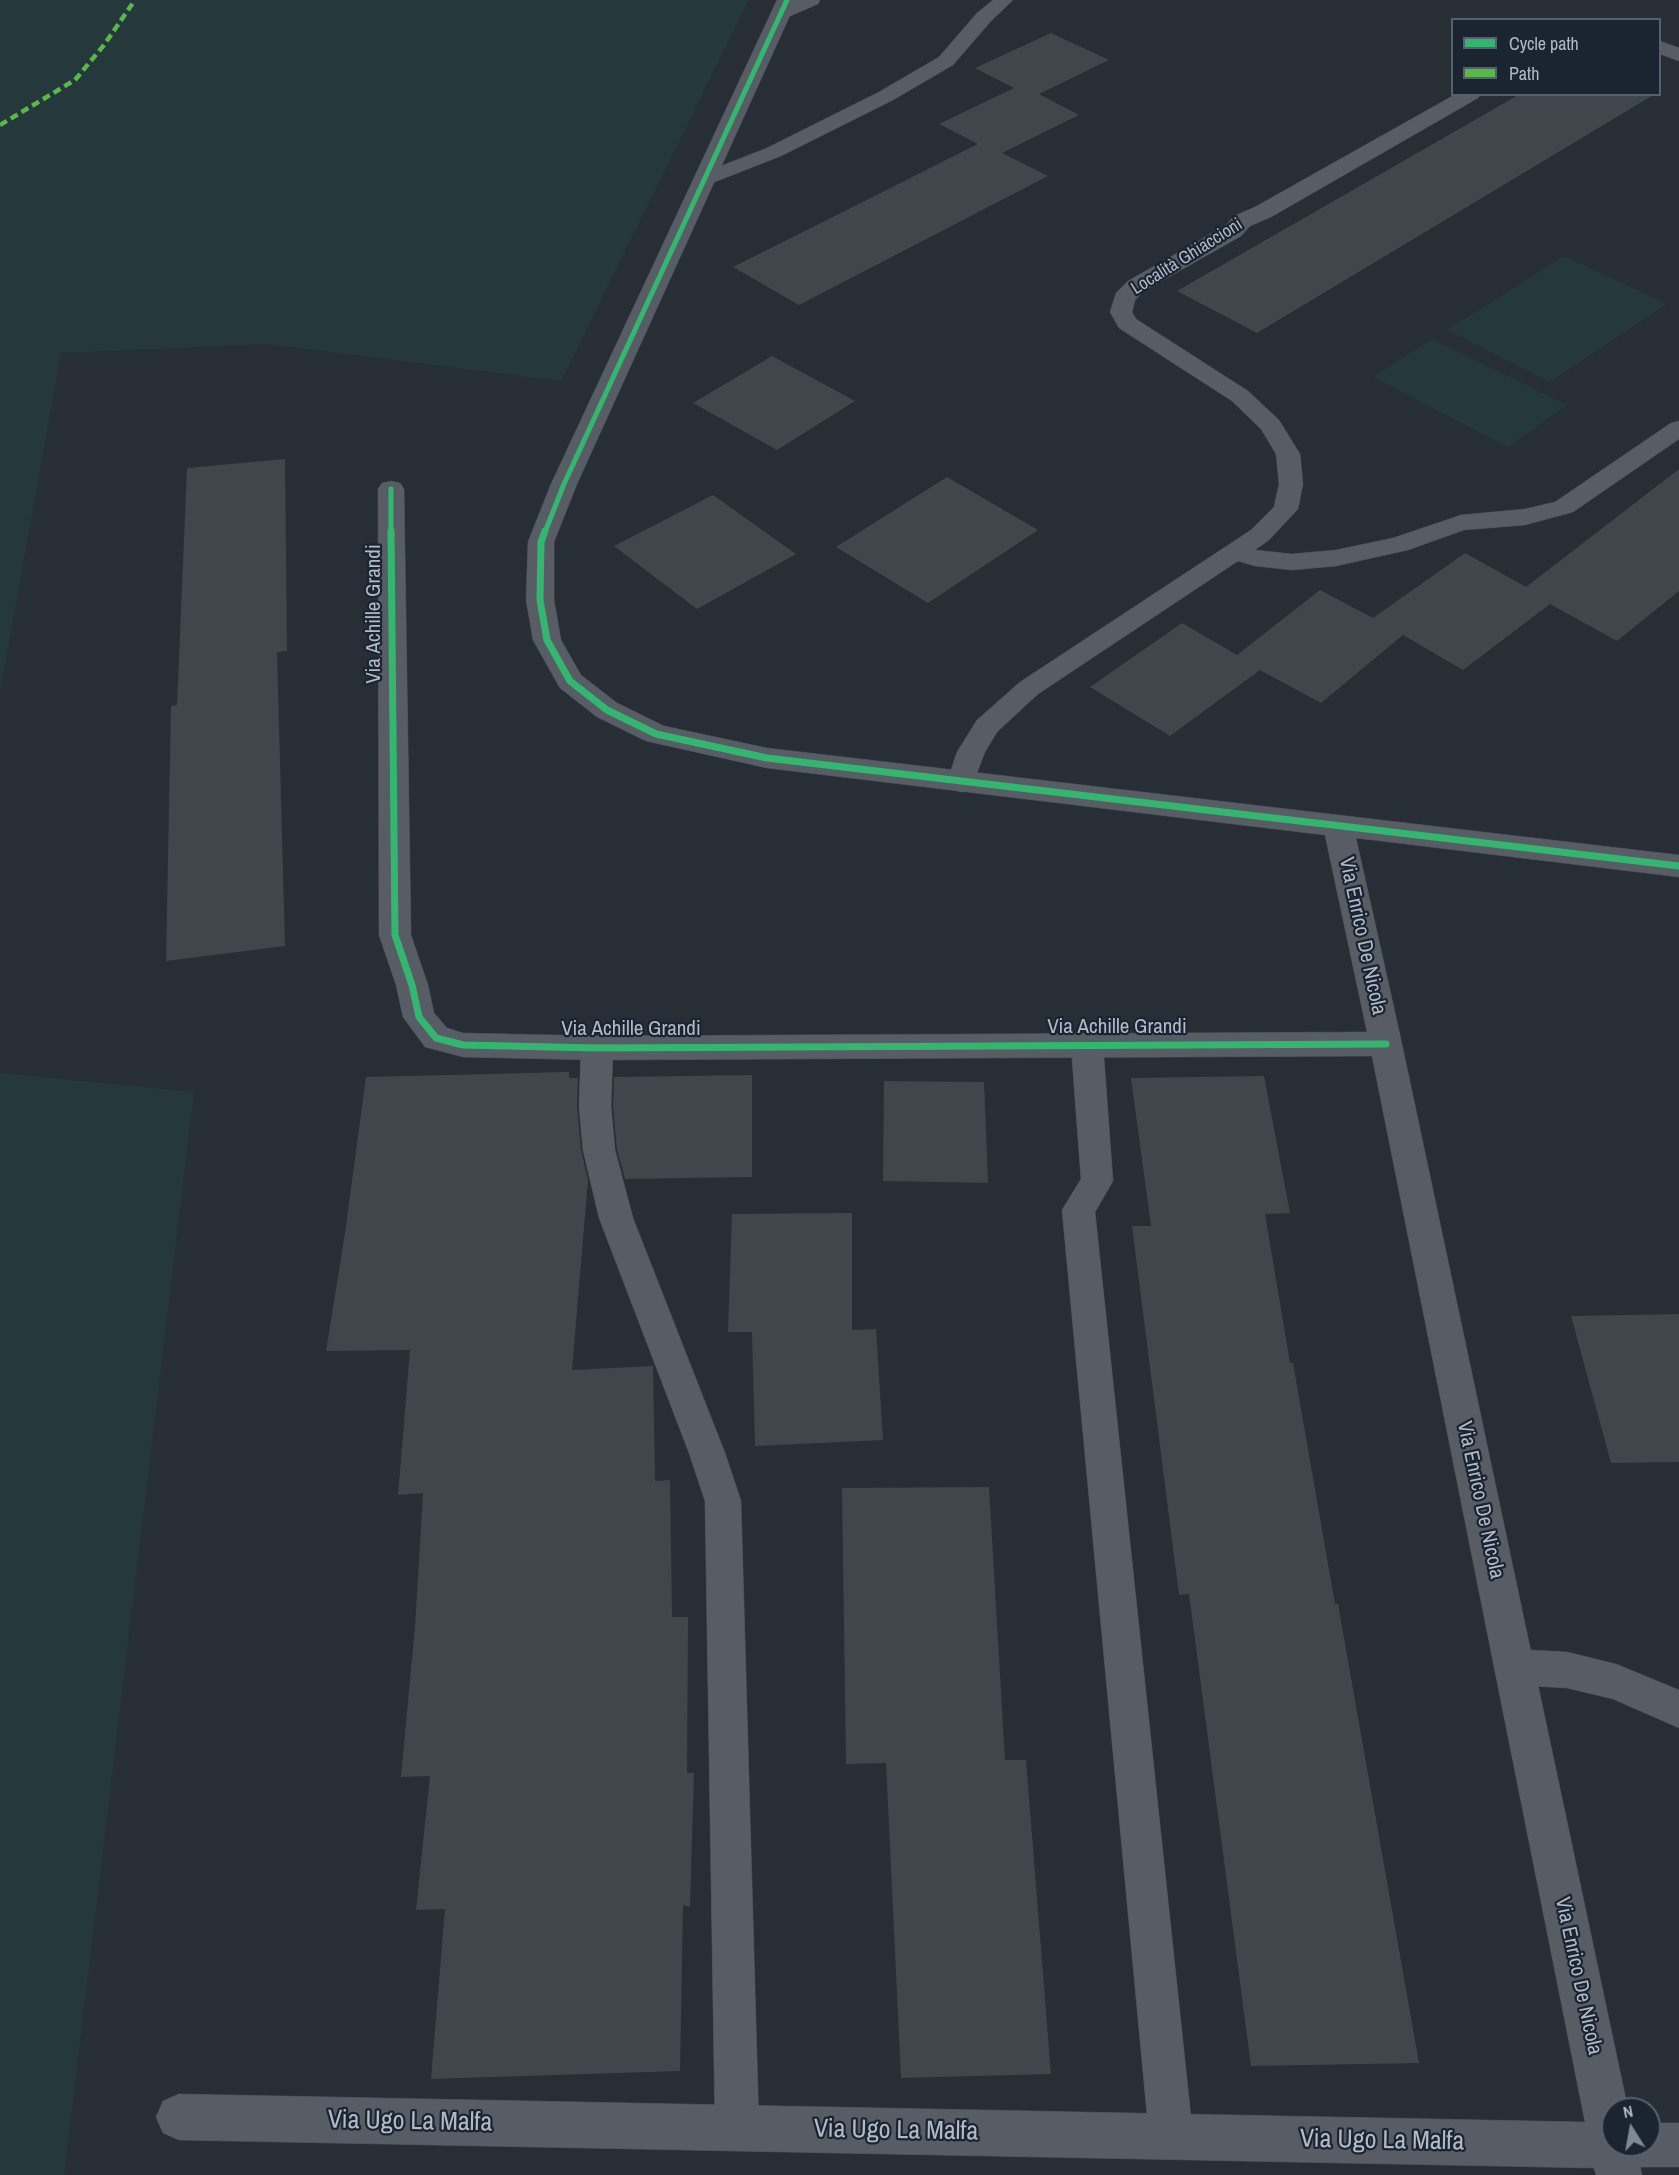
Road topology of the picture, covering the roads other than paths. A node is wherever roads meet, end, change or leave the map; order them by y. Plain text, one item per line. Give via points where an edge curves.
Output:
1 (811, 0) edge
2 (1004, 0) edge
3 (784, 6) edge
4 (1661, 48) edge
5 (1679, 55) edge
6 (1468, 96) edge
7 (705, 179) junction
8 (1679, 428) edge
9 (391, 489) dead end
10 (1234, 552) junction
11 (961, 783) junction
12 (1338, 826) junction
13 (1679, 866) edge
14 (1386, 1044) junction
15 (1087, 1046) junction
16 (597, 1048) junction
17 (1514, 1667) junction
18 (1679, 1709) edge
19 (1602, 2097) edge
20 (179, 2117) dead end
21 (737, 2128) junction
22 (1171, 2136) junction
23 (1601, 2145) edge
24 (1661, 2145) edge
25 (1679, 2145) edge
26 (1614, 2157) edge
27 (1618, 2175) edge

1 - 3 lane
2 - 7 lane via 946,61 774,152
3 - 7 street
4 - 5 lane
6 - 10 lane, Località Ghiaccioni via 1263,213 1242,221 1233,231 1136,286 1124,298 1121,312 1127,322 1240,396 1271,425 1288,454 1291,484 1286,509 1260,535
7 - 11 street via 541,542 540,600 547,640 570,681 607,710 656,734 767,758
8 - 10 lane via 1564,507 1461,524 1400,544 1336,558 1292,562
9 - 16 street, Via Achille Grandi via 395,935 419,1017 436,1038 464,1045
10 - 11 lane, Località Ghiaccioni via 1029,688 987,726 971,752
11 - 12 street
12 - 13 street
12 - 14 street, Via Enrico De Nicola
14 - 15 street, Via Achille Grandi
14 - 17 street, Via Enrico De Nicola
15 - 16 street, Via Achille Grandi
15 - 22 lane via 1097,1181 1078,1210
16 - 21 lane via 595,1106 599,1150 616,1218 723,1501
17 - 18 lane via 1567,1670 1616,1682
17 - 19 street, Via Enrico De Nicola
20 - 21 street, Via Ugo La Malfa
21 - 22 street, Via Ugo La Malfa
22 - 23 street, Via Ugo La Malfa
24 - 25 lane
26 - 27 street, Via Enrico De Nicola

